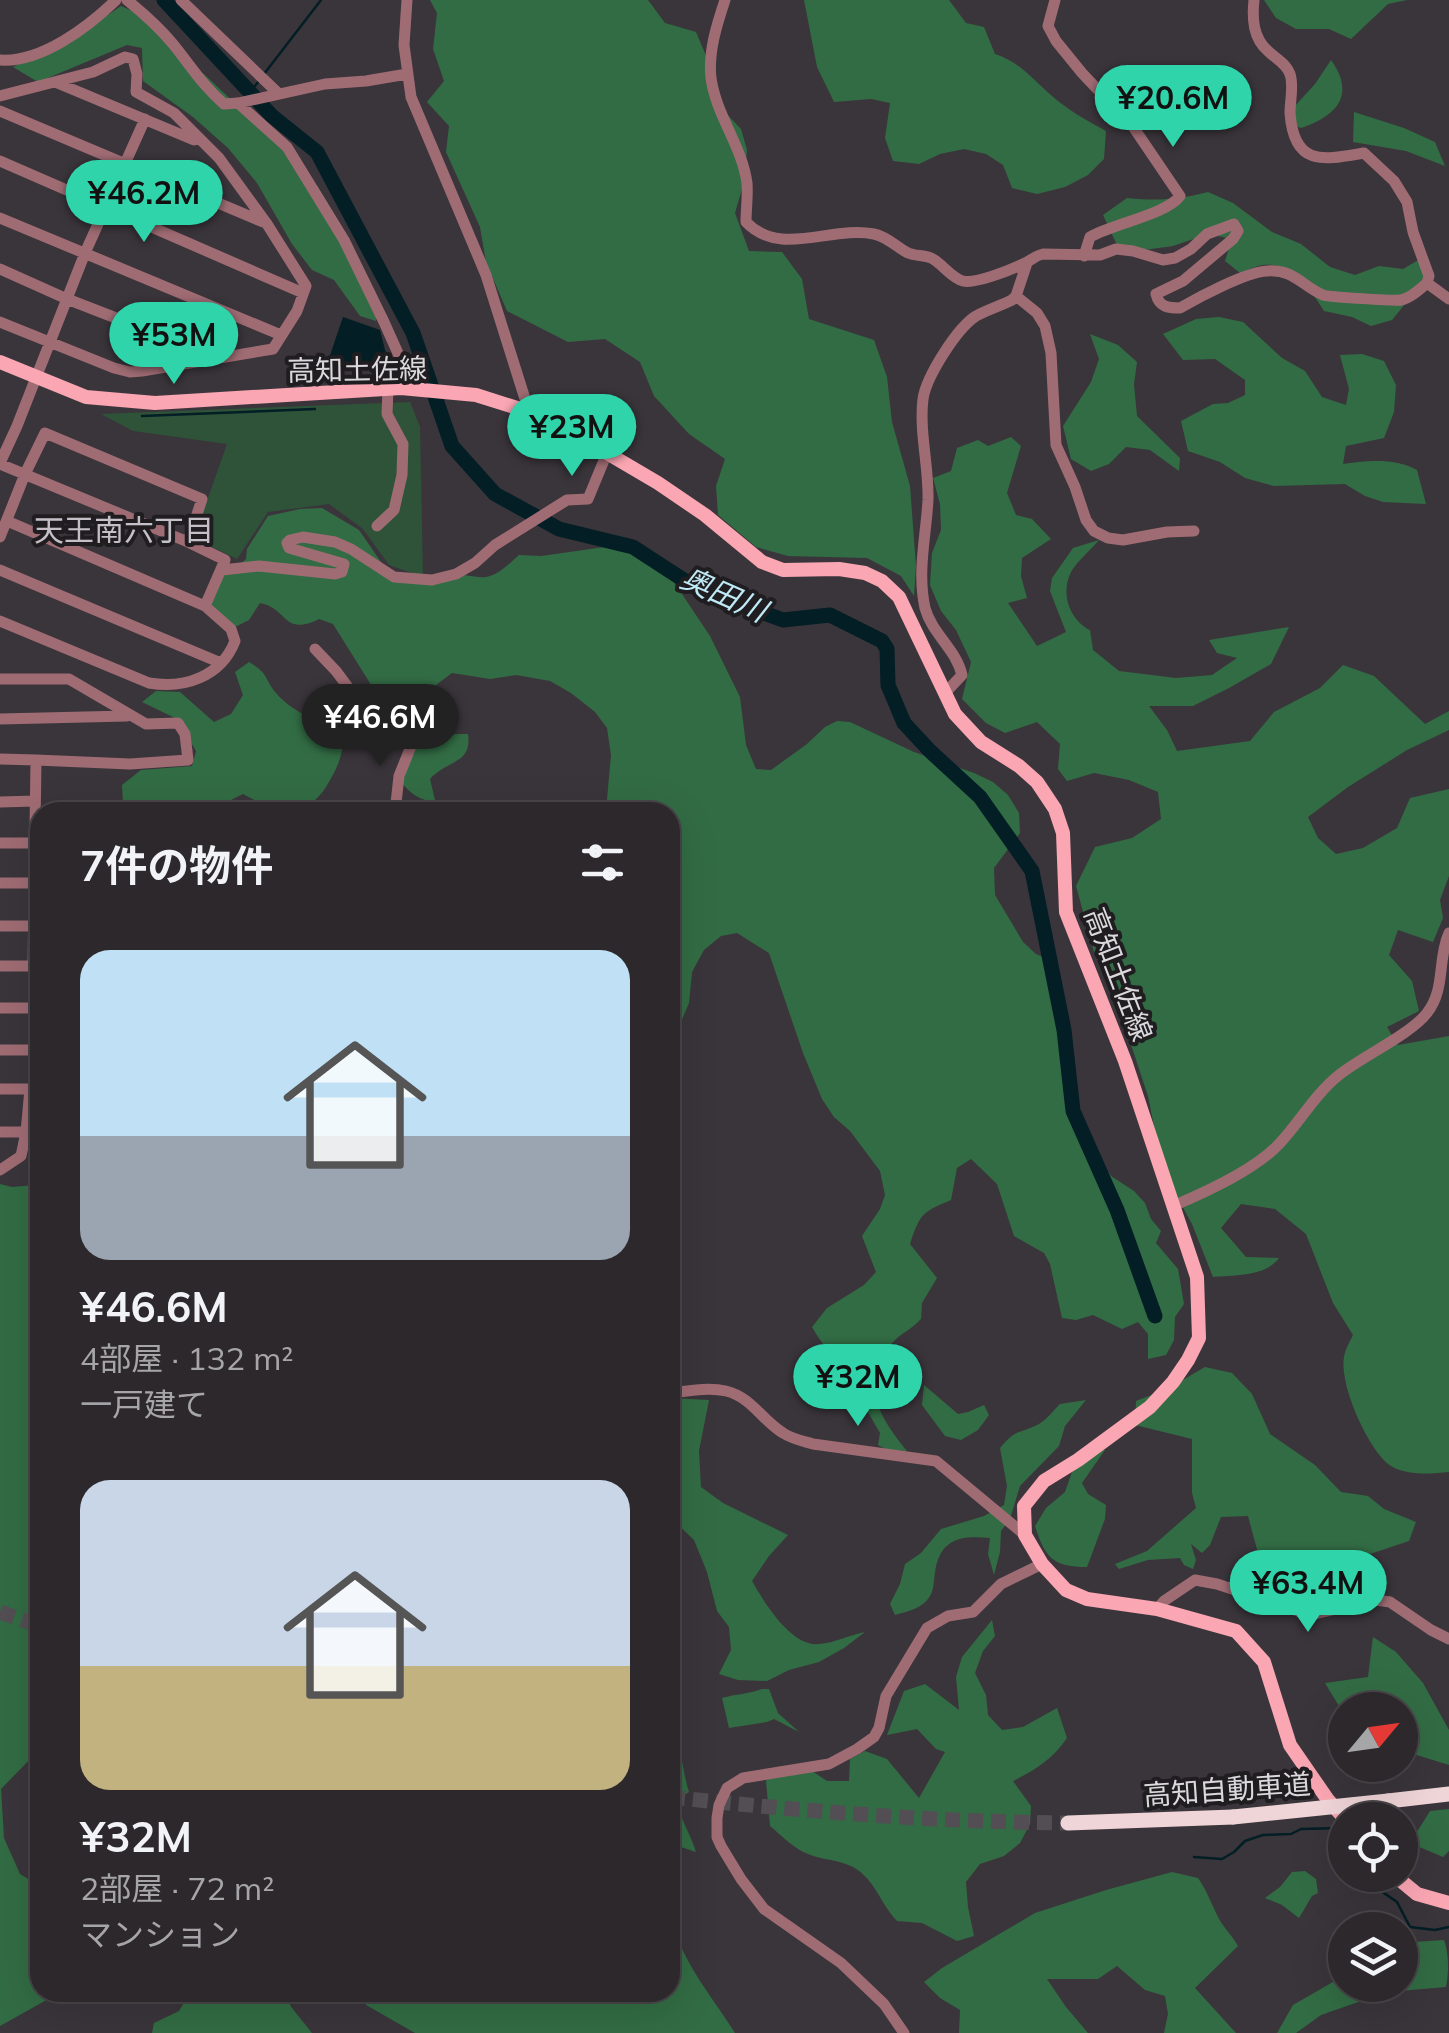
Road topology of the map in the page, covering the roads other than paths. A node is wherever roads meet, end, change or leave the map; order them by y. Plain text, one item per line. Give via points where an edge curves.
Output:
1 (116, 0) edge
2 (127, 0) edge
3 (180, 0) edge
4 (407, 0) edge
5 (725, 0) edge
6 (1055, 0) edge
7 (1254, 0) edge
8 (0, 60) edge
9 (407, 74) junction
10 (55, 82) junction
11 (274, 95) junction
12 (0, 96) edge
13 (242, 102) junction
14 (0, 111) edge
15 (144, 119) junction
16 (204, 144) junction
17 (0, 161) edge
18 (124, 164) junction
19 (106, 206) junction
20 (0, 218) edge
21 (268, 224) junction
22 (86, 253) junction
23 (1084, 256) junction
24 (1027, 262) junction
25 (0, 269) edge
26 (1428, 283) junction
27 (303, 293) junction
28 (1016, 296) junction
29 (67, 299) junction
30 (1449, 299) edge
31 (0, 322) edge
32 (281, 335) junction
33 (50, 342) junction
34 (217, 358) junction
35 (0, 362) edge
36 (35, 377) junction
37 (518, 378) junction
38 (388, 389) junction
39 (417, 390) junction
40 (498, 402) junction
41 (533, 413) junction
42 (607, 453) junction
43 (0, 463) edge
44 (24, 474) junction
45 (7, 521) junction
46 (376, 526) dead end
47 (1194, 531) dead end
48 (0, 537) edge
49 (188, 542) junction
50 (0, 570) edge
51 (222, 570) junction
52 (205, 606) junction
53 (0, 621) edge
54 (315, 649) dead end
55 (220, 663) junction
56 (0, 679) edge
57 (946, 692) junction
58 (132, 716) junction
59 (0, 719) edge
60 (0, 759) edge
61 (36, 760) junction
62 (34, 801) joint
63 (0, 802) edge
64 (396, 802) edge
65 (0, 843) edge
66 (30, 843) edge
67 (0, 883) edge
68 (30, 883) edge
69 (0, 926) edge
70 (30, 926) edge
71 (1449, 933) edge
72 (0, 966) edge
73 (30, 968) edge
74 (0, 1008) edge
75 (30, 1008) edge
76 (0, 1050) edge
77 (30, 1050) edge
78 (30, 1087) edge
79 (0, 1090) edge
80 (30, 1112) edge
81 (0, 1132) edge
82 (26, 1132) junction
83 (0, 1170) edge
84 (1173, 1206) junction
85 (680, 1392) edge
86 (1024, 1535) junction
87 (1042, 1564) junction
88 (1157, 1609) junction
89 (1449, 1639) edge
90 (1449, 1794) edge
91 (1330, 1802) edge
92 (1068, 1823) tunnel mouth
93 (1415, 1892) edge
94 (1449, 1903) edge
95 (904, 2033) edge

1 - 8 street via 65,40
2 - 13 street via 172,43 207,90 224,104
3 - 11 street
4 - 9 street
5 - 24 street via 711,78 742,161 752,229 791,240 873,234 930,258 962,281
6 - 23 street via 1048,26 1056,40 1117,103 1180,196 1162,210 1090,237
7 - 26 street via 1256,32 1291,76 1298,143 1318,159 1364,153 1394,181 1407,202
9 - 11 street
9 - 37 street
10 - 12 street
10 - 15 street
10 - 16 street via 133,59 136,92 174,114
11 - 13 street
13 - 39 street via 287,147 344,240
14 - 18 street
15 - 16 street
15 - 18 street
16 - 21 street
17 - 19 street
18 - 19 street
18 - 21 street
19 - 22 street
19 - 27 street
20 - 22 street
21 - 27 street via 306,286
22 - 29 street
22 - 32 street
23 - 24 street via 1059,252
23 - 26 street via 1116,249 1175,258 1234,224 1233,238 1198,270 1156,294 1171,308 1264,271 1285,272 1332,298 1400,301
24 - 28 street
25 - 29 street
26 - 30 street
27 - 32 street
28 - 47 street via 1045,326 1056,445 1094,532 1123,540
28 - 57 street via 963,328 924,394 924,598 937,636 962,675
29 - 33 street
29 - 34 street
31 - 33 street
32 - 34 street via 273,350
33 - 34 street via 130,372
33 - 36 street
35 - 36 main road, 高知土佐線
36 - 38 main road, 高知土佐線 via 86,398 155,403
36 - 43 street
37 - 40 street via 514,391
37 - 41 street
38 - 39 main road, 高知土佐線
38 - 46 street via 387,414 404,444 402,476 394,510
39 - 40 main road, 高知土佐線
40 - 41 main road, 高知土佐線
41 - 42 main road, 高知土佐線
42 - 51 street via 588,499 567,500 456,574 394,577 351,549 303,537 287,542 290,548 344,564 342,572
42 - 57 main road, 高知土佐線 via 705,515 762,562 783,570 839,569 882,581 899,597
43 - 44 street
44 - 45 street
44 - 49 street
44 - 49 street via 45,433 196,495 202,499
45 - 48 street
45 - 52 street
49 - 51 street via 225,560
50 - 55 street
51 - 52 street
52 - 55 street via 236,641
53 - 55 street via 149,683 195,681
54 - 64 street via 376,725 414,740
56 - 58 street via 69,679
57 - 84 main road, 高知土佐線 via 955,714 981,742 1037,782 1055,809 1063,834 1066,912
58 - 59 street
58 - 61 street via 146,724 178,723 188,760
60 - 61 street
61 - 62 street
62 - 63 street
65 - 66 street
67 - 68 street
69 - 70 street
71 - 84 street via 1441,982 1426,1014 1336,1077 1259,1160
72 - 73 street
74 - 75 street
76 - 77 street
78 - 79 street
80 - 82 street
81 - 82 street
82 - 83 street via 21,1156
84 - 86 main road, 高知土佐線 via 1197,1278 1199,1338 1150,1408 1044,1481 1024,1506
85 - 86 street via 738,1395 794,1439 936,1460
86 - 87 main road
87 - 88 main road via 1066,1590 1087,1599
87 - 95 street via 1001,1584 972,1612 928,1628 886,1696 874,1737 830,1764 743,1778 727,1788 719,1806 721,1846 756,1900 841,1962
88 - 89 street via 1195,1580 1310,1615 1390,1602
88 - 91 main road via 1236,1631 1246,1641 1264,1662 1290,1745
90 - 92 highway, 高知自動車道, bridge via 1233,1818
93 - 94 main road

